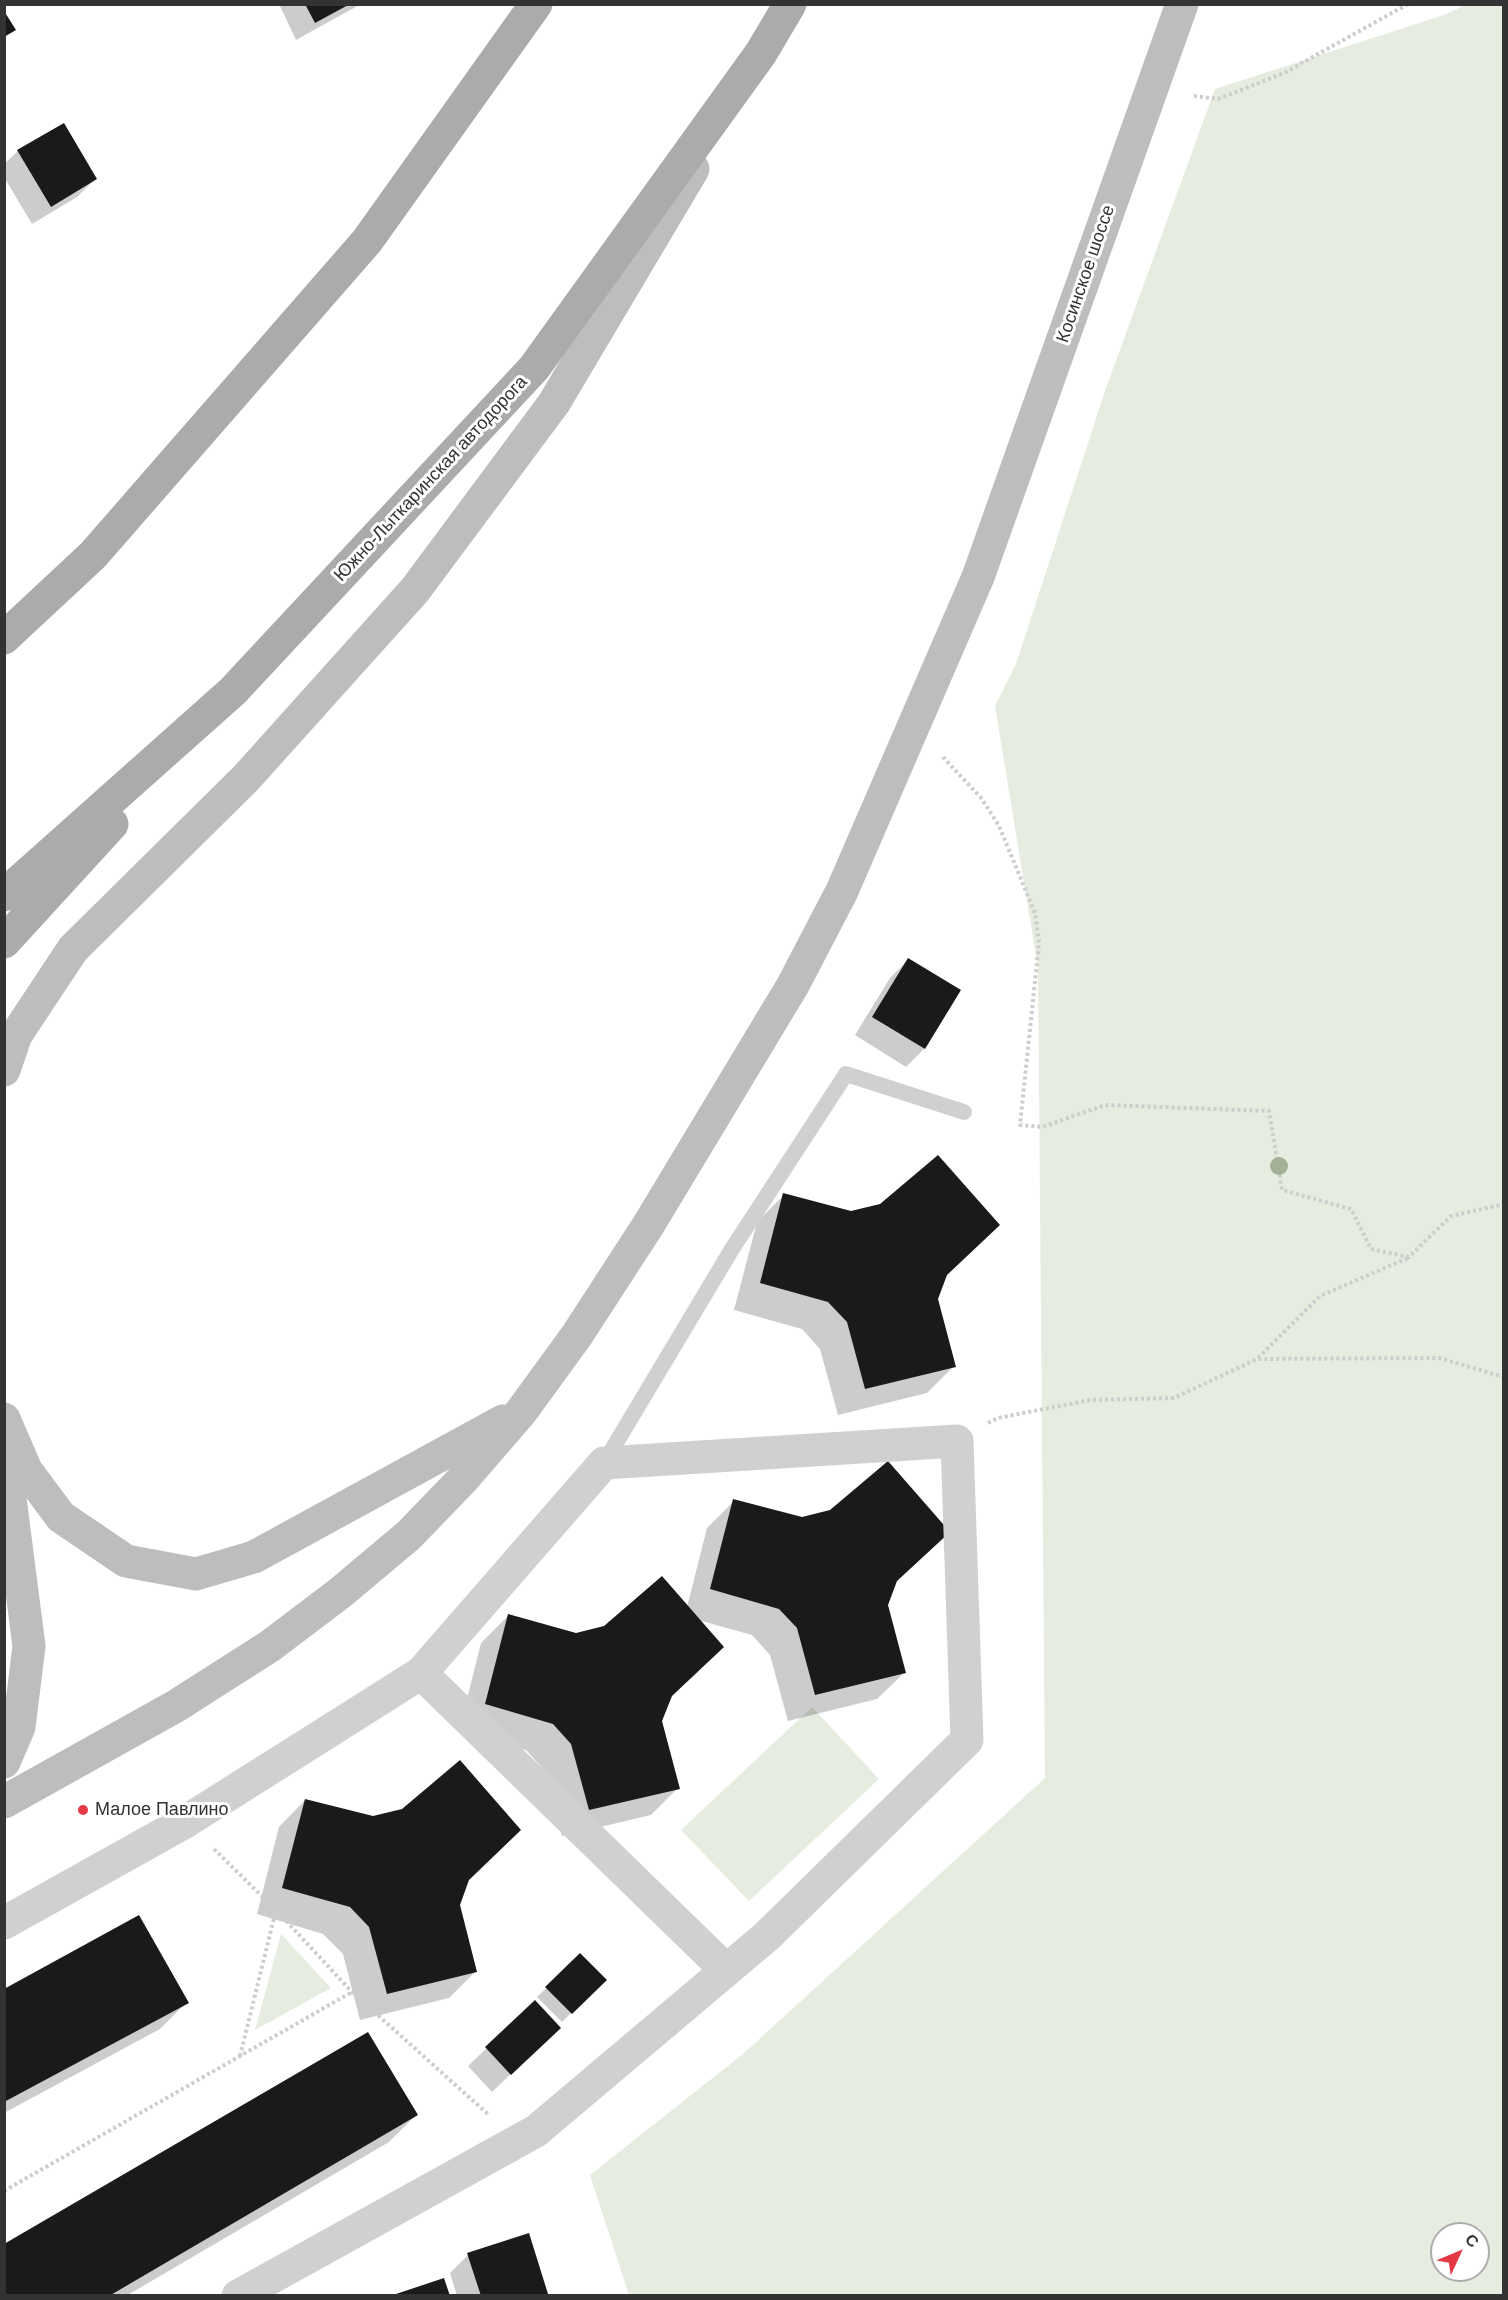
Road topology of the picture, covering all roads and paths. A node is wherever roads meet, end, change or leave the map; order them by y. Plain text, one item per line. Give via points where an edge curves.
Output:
1 (536, 4) edge
2 (790, 4) edge
3 (1182, 4) edge
4 (1408, 4) edge
5 (761, 53) junction
6 (1194, 96) dead end
7 (4, 638) edge
8 (233, 691) junction
9 (941, 754) dead end
10 (4, 895) edge
11 (4, 942) edge
12 (4, 1070) edge
13 (964, 1112) dead end
14 (1503, 1202) edge
15 (1409, 1257) junction
16 (1257, 1359) junction
17 (1503, 1377) edge
18 (521, 1412) junction
19 (4, 1419) edge
20 (957, 1442) junction
21 (4, 1452) edge
22 (604, 1463) junction
23 (421, 1673) junction
24 (4, 1762) edge
25 (4, 1802) edge
26 (185, 1821) junction
27 (276, 1910) junction
28 (4, 1923) edge
29 (726, 1970) junction
30 (352, 1992) junction
31 (240, 2057) junction
32 (518, 2141) junction
33 (4, 2191) edge
34 (238, 2295) edge

1 - 7 main road via 367,241 93,555
2 - 5 main road, Южно-Лыткаринская автодорога
3 - 18 main road, Косинское шоссе via 978,578 842,891 793,985 649,1224
4 - 6 path via 1284,73 1218,99
5 - 8 main road, Южно-Лыткаринская автодорога via 534,368
5 - 12 main road via 554,403 443,553 415,590 246,778 73,949 16,1035
8 - 10 main road, Южно-Лыткаринская автодорога
8 - 11 main road
9 - 15 path via 982,799 999,826 1035,913 1039,943 1020,1125 1042,1127 1105,1106 1269,1112 1282,1190 1351,1209 1371,1249
13 - 22 lane via 846,1074 732,1249
14 - 15 path via 1451,1216
15 - 16 path via 1320,1296
16 - 17 path via 1439,1358
16 - 20 path via 1174,1398 1090,1400 998,1418
18 - 19 main road via 254,1557 196,1574 126,1561 61,1517 26,1470
18 - 25 main road, Косинское шоссе via 409,1535 322,1607 270,1646 176,1706
20 - 22 street
20 - 29 street via 967,1740 766,1936
21 - 24 main road via 29,1646 19,1727
22 - 23 street
23 - 26 street
23 - 29 street
26 - 27 path
26 - 28 street
27 - 30 path
27 - 31 path
29 - 32 street via 536,2131
30 - 31 path
30 - 32 path
31 - 33 path
32 - 34 street

